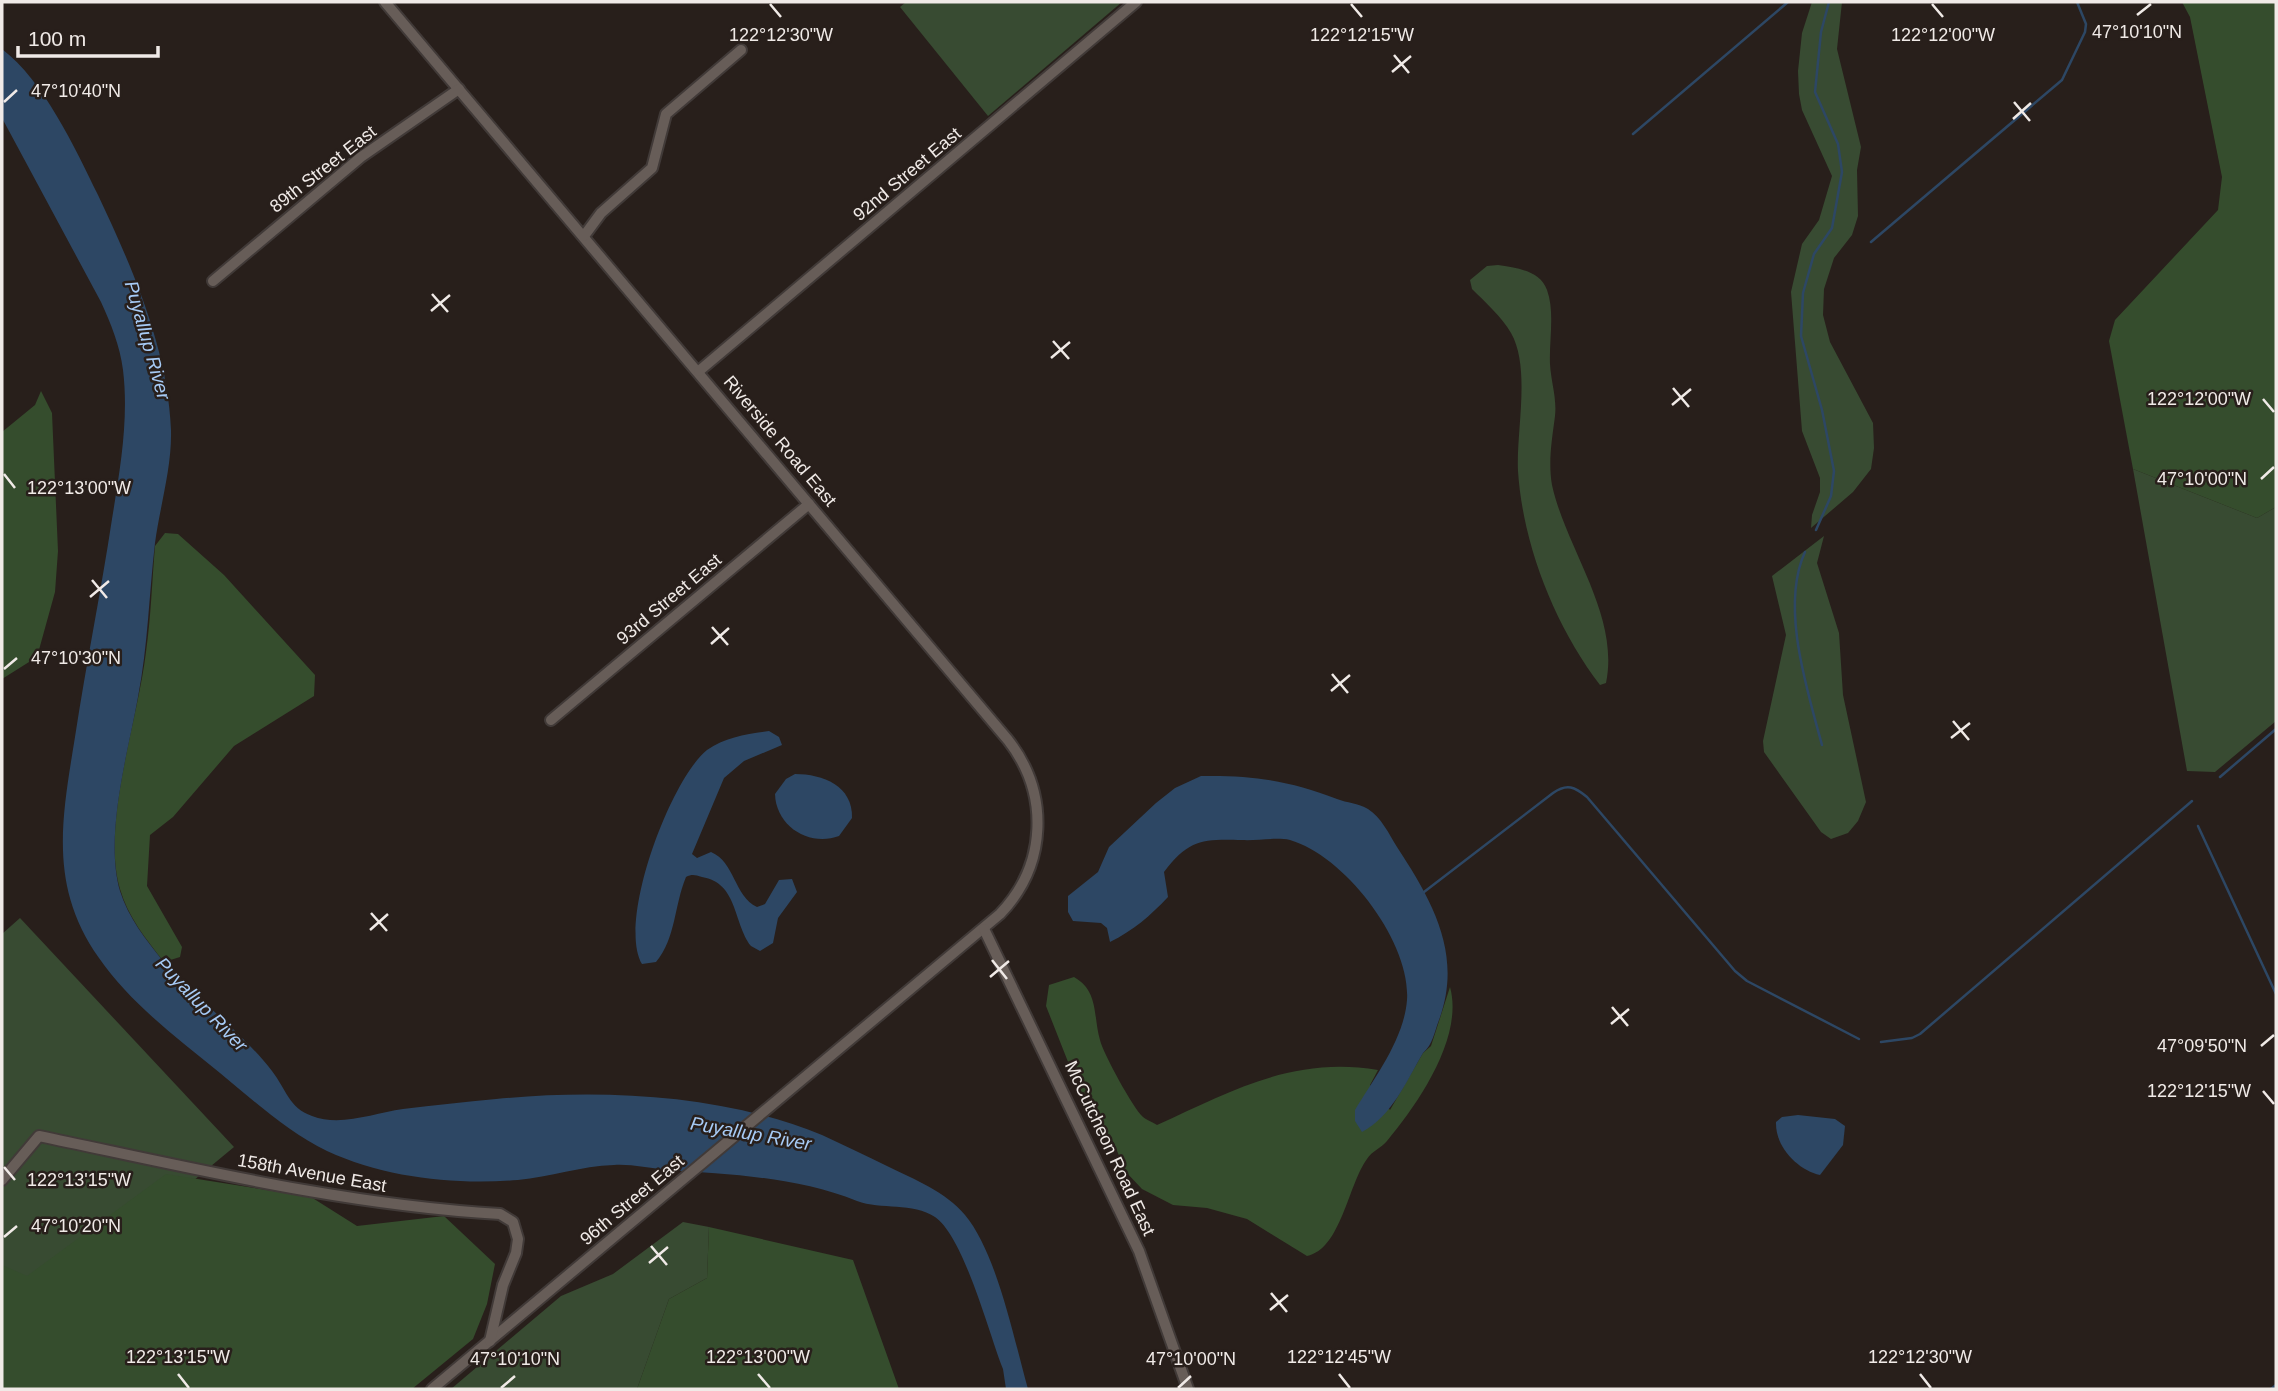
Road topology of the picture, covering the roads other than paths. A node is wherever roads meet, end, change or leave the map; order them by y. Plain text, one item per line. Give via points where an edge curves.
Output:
1 (385, 2) edge
2 (1136, 2) edge
3 (741, 50) dead end
4 (459, 89) junction
5 (584, 236) junction
6 (213, 281) dead end
7 (699, 371) junction
8 (809, 504) junction
9 (551, 720) dead end
10 (984, 929) junction
11 (2, 1180) edge
12 (490, 1341) junction
13 (432, 1389) edge
14 (1188, 1389) edge

1 - 4 street, Riverside Road East
2 - 7 street, 92nd Street East
3 - 5 street via 666,114 652,168 601,213
4 - 5 street, Riverside Road East
4 - 6 street, 89th Street East via 361,157
5 - 7 street, Riverside Road East
7 - 8 street, Riverside Road East
8 - 9 street, 93rd Street East
8 - 10 street, Riverside Road East via 1008,740 1027,770 1038,807 1037,844 1020,889
10 - 12 street, 96th Street East
10 - 14 street, McCutcheon Road East via 1139,1251
11 - 12 street, 158th Avenue East via 39,1136 343,1198 500,1214 513,1222 518,1239
12 - 13 street, 96th Street East

